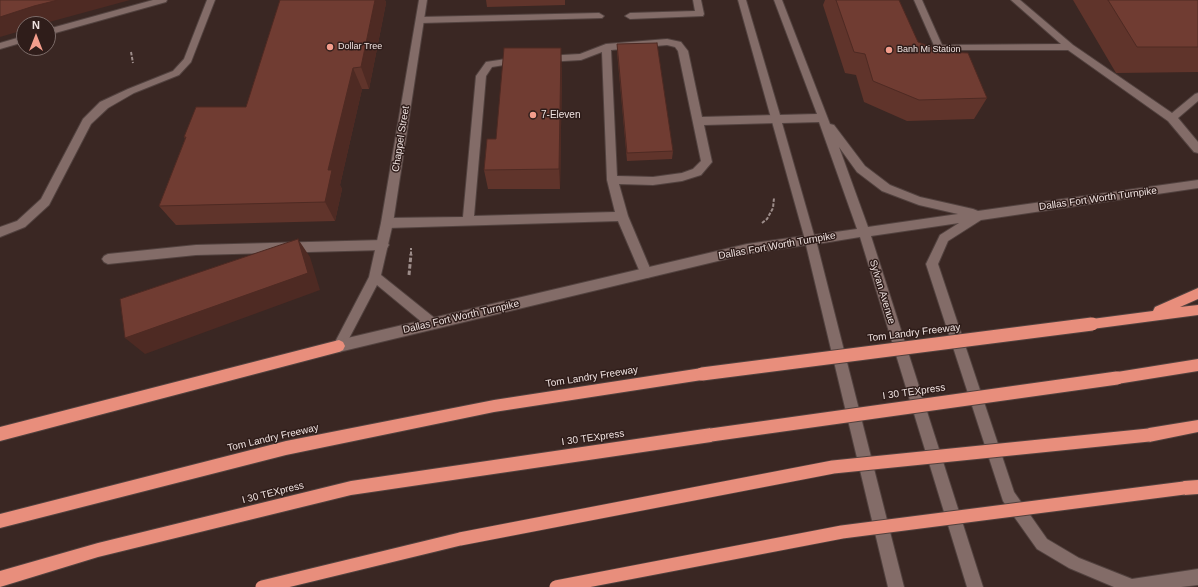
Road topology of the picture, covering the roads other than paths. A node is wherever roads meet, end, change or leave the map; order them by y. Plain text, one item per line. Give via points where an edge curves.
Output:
1 (164, 0) edge
2 (211, 0) edge
3 (423, 0) edge
4 (697, 0) edge
5 (742, 0) edge
6 (778, 0) edge
7 (918, 0) edge
8 (1015, 0) edge
9 (599, 16) dead end
10 (630, 16) dead end
11 (421, 20) junction
12 (56, 30) edge
13 (16, 41) edge
14 (0, 46) edge
15 (606, 47) junction
16 (1070, 47) junction
17 (1198, 96) edge
18 (823, 118) junction
19 (1172, 118) junction
20 (776, 119) junction
21 (698, 121) junction
22 (1198, 149) edge
23 (612, 180) junction
24 (1198, 184) edge
25 (980, 215) junction
26 (622, 216) junction
27 (468, 221) junction
28 (387, 224) junction
29 (0, 232) edge
30 (864, 232) junction
31 (810, 240) junction
32 (383, 245) junction
33 (108, 260) dead end
34 (646, 273) junction
35 (376, 277) junction
36 (1198, 293) edge
37 (1198, 310) edge
38 (1148, 316) junction
39 (433, 324) junction
40 (339, 346) junction
41 (1198, 365) edge
42 (1198, 426) edge
43 (0, 434) edge
44 (1191, 488) edge
45 (0, 521) edge
46 (1193, 578) edge
47 (0, 579) edge
48 (262, 587) edge
49 (556, 587) edge
50 (896, 587) edge
51 (975, 587) edge
52 (1130, 587) edge
53 (1133, 587) edge
54 (1168, 587) edge

1 - 12 main road
2 - 29 main road via 188,60 176,73 104,105 87,122 45,202 21,224
3 - 11 main road, Chappel Street
4 - 10 main road via 700,14
5 - 20 main road
6 - 18 main road, Sylvan Avenue
7 - 16 main road via 939,48
8 - 16 main road
9 - 11 main road
11 - 28 main road, Chappel Street
13 - 14 main road
15 - 21 main road via 667,42 678,44 683,50
15 - 23 main road
15 - 27 main road via 581,57 508,60 489,64 481,76
16 - 19 main road
17 - 19 main road
18 - 20 main road
18 - 25 main road via 861,169 886,188 919,201
18 - 30 main road, Sylvan Avenue
19 - 22 main road
20 - 21 main road
20 - 31 main road
21 - 23 main road via 707,162 697,172 653,181
23 - 26 main road
24 - 25 main road, Dallas Fort Worth Turnpike
25 - 30 main road, Dallas Fort Worth Turnpike
25 - 53 main road via 944,238 932,264 1008,496 1042,544 1074,563
26 - 27 main road
26 - 34 main road
27 - 28 main road
28 - 32 main road, Chappel Street
30 - 31 main road, Dallas Fort Worth Turnpike
30 - 51 main road, Sylvan Avenue
31 - 34 main road, Dallas Fort Worth Turnpike via 747,249
31 - 50 main road
32 - 33 main road via 196,250
32 - 35 main road, Chappel Street
34 - 39 main road, Dallas Fort Worth Turnpike
35 - 39 main road
35 - 40 main road, Chappel Street
36 - 38 highway
37 - 38 highway, Tom Landry Freeway
38 - 45 highway, Tom Landry Freeway, bridge via 702,374 494,406 286,448
39 - 40 main road, Dallas Fort Worth Turnpike
40 - 43 highway
41 - 47 highway, I 30 TEXpress, bridge via 351,488 98,550
42 - 48 highway, bridge via 1149,435 833,467 460,539
44 - 49 highway, bridge via 842,532
46 - 53 main road
46 - 54 main road
52 - 53 main road

